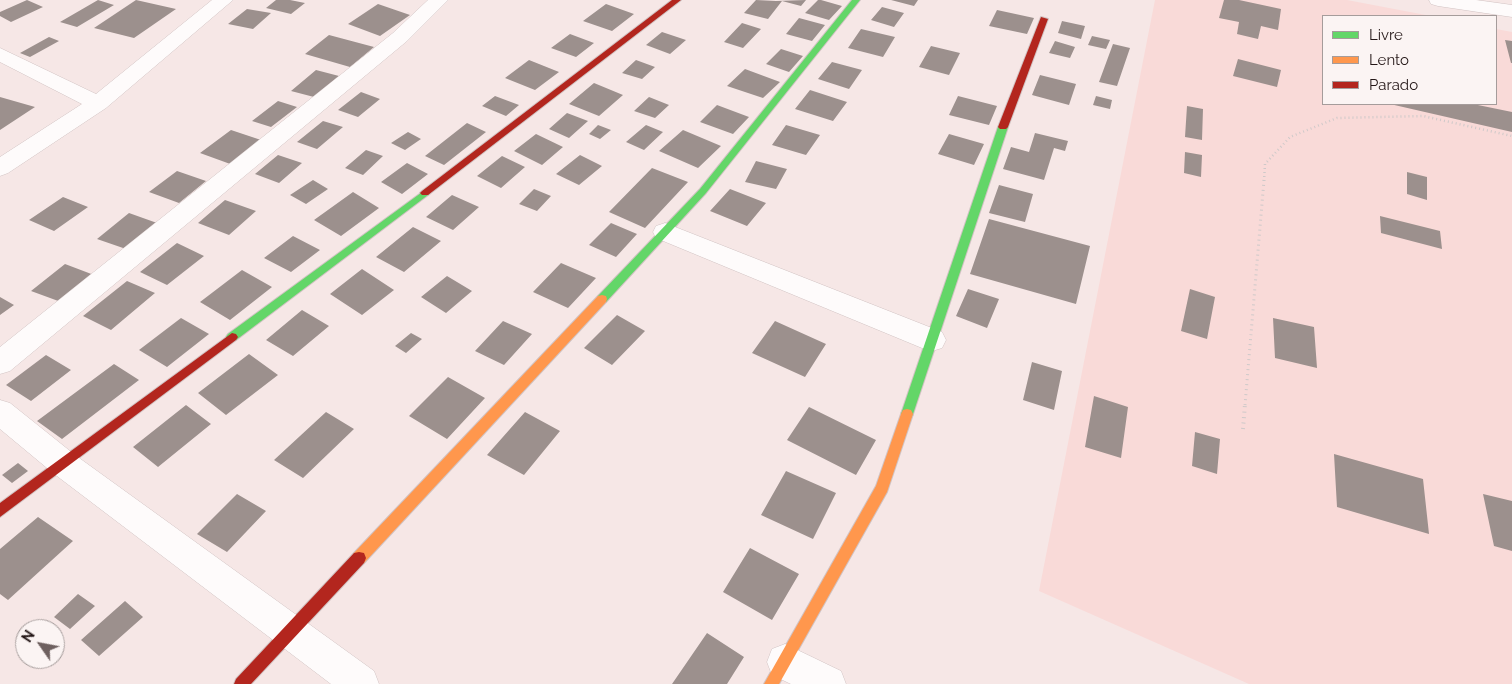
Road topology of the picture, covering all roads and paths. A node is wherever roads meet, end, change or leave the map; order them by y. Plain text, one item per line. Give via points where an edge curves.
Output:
1 (224, 0) edge
2 (439, 0) edge
3 (678, 0) edge
4 (856, 0) edge
5 (1438, 0) edge
6 (1512, 11) edge
7 (1044, 19) dead end
8 (0, 54) edge
9 (98, 103) junction
10 (1512, 136) edge
11 (0, 168) edge
12 (665, 232) junction
13 (932, 340) junction
14 (0, 363) edge
15 (0, 412) edge
16 (1243, 429) dead end
17 (64, 464) junction
18 (0, 511) edge
19 (289, 632) junction
20 (778, 673) edge
21 (242, 684) edge
22 (361, 684) edge
23 (828, 684) edge

1 - 9 street
2 - 14 street via 400,37
3 - 17 street
4 - 12 street via 703,191
5 - 6 street
7 - 13 street via 1013,96
8 - 9 street
9 - 11 street
10 - 16 path via 1423,116 1337,118 1290,136 1265,164
12 - 13 street
12 - 19 street
13 - 20 street via 882,488
15 - 17 street
17 - 18 street
17 - 19 street
19 - 21 street
19 - 22 street
20 - 23 street

